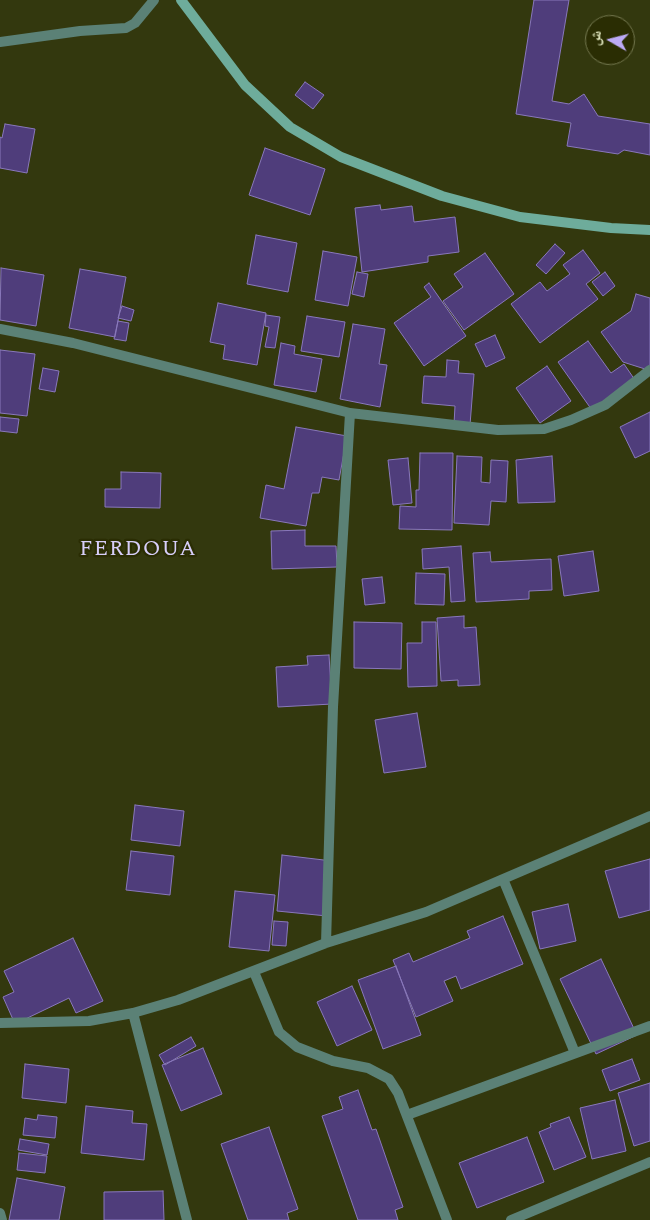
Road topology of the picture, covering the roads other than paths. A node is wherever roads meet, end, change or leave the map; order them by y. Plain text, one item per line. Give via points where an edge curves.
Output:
1 (154, 0) edge
2 (181, 0) edge
3 (0, 42) edge
4 (650, 230) edge
5 (0, 329) edge
6 (650, 370) edge
7 (350, 413) junction
8 (650, 816) edge
9 (503, 879) junction
10 (326, 943) junction
11 (254, 972) junction
12 (133, 1012) junction
13 (0, 1023) edge
14 (650, 1026) edge
15 (575, 1053) junction
16 (407, 1114) junction
17 (650, 1162) edge
18 (0, 1213) edge
19 (2, 1220) edge
20 (188, 1220) edge
21 (447, 1220) edge
22 (511, 1220) edge

1 - 3 street via 135,23 126,28
2 - 4 street via 245,85 290,127 341,157 442,196 520,217
5 - 7 street via 73,343
6 - 7 street via 605,405 544,429 498,430
7 - 10 street via 333,707
8 - 9 street
9 - 10 street via 426,912
9 - 15 street
10 - 11 street
11 - 12 street via 178,1000
11 - 16 street via 279,1032 318,1056 368,1068 388,1079
12 - 13 street via 89,1021
12 - 20 street
14 - 15 street
15 - 16 street
16 - 21 street
17 - 22 street
18 - 19 street

